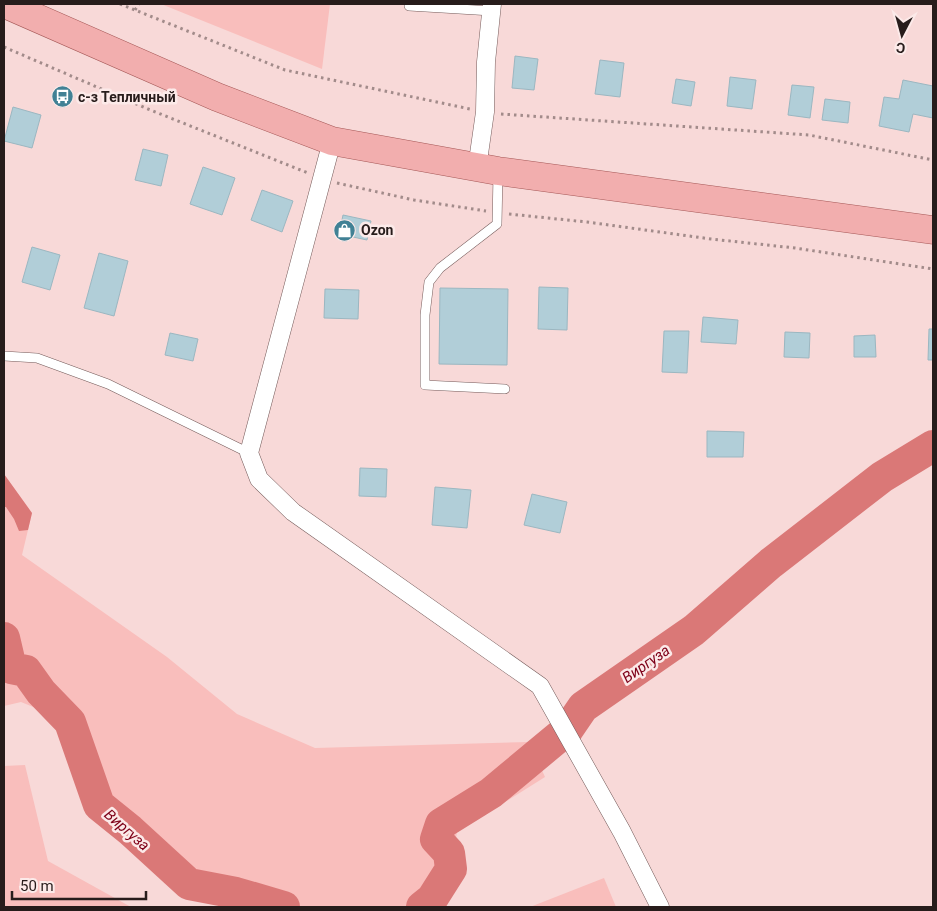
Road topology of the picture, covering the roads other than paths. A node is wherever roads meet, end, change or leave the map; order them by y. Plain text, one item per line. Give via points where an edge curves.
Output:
1 (5, 4) edge
2 (409, 6) dead end
3 (492, 7) edge
4 (332, 141) junction
5 (488, 169) junction
6 (933, 230) edge
7 (4, 356) edge
8 (505, 390) dead end
9 (249, 453) junction
10 (660, 907) edge

1 - 4 main road via 192,87
2 - 3 lane
3 - 5 street via 486,62
4 - 5 main road
4 - 9 street
5 - 6 main road
5 - 8 lane via 497,224 440,268 429,282 425,315 426,385
7 - 9 lane via 37,358 108,384
9 - 10 street via 259,479 293,512 540,686

